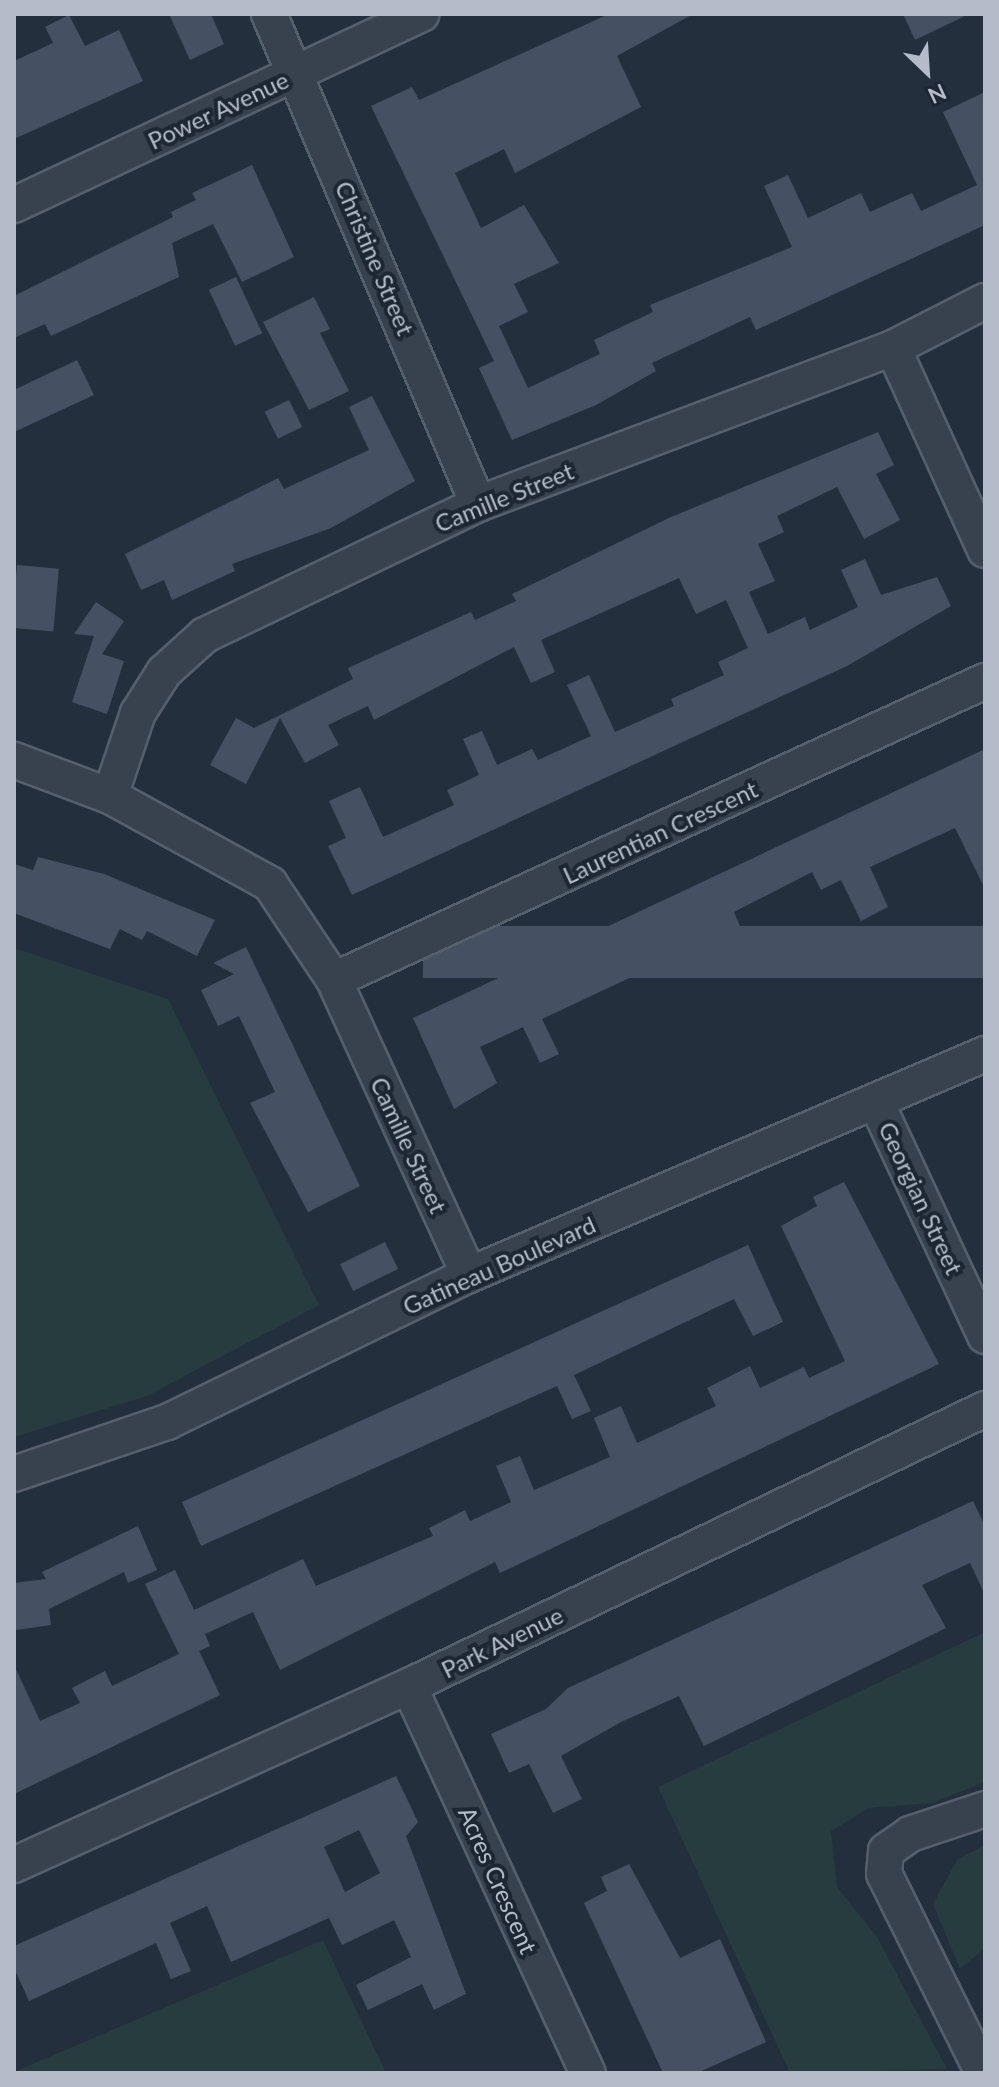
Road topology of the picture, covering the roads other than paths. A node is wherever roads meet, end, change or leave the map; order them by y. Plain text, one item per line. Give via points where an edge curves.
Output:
1 (269, 14) edge
2 (422, 14) edge
3 (297, 73) junction
4 (14, 205) edge
5 (985, 301) edge
6 (893, 348) junction
7 (478, 504) junction
8 (985, 550) edge
9 (985, 681) edge
10 (14, 760) edge
11 (110, 796) junction
12 (334, 980) junction
13 (985, 1054) edge
14 (877, 1104) junction
15 (469, 1275) junction
16 (985, 1336) edge
17 (985, 1409) edge
18 (14, 1474) edge
19 (409, 1686) junction
20 (985, 1809) edge
21 (14, 1865) edge
22 (588, 2073) edge
23 (983, 2073) edge

1 - 3 street, Christine Street
2 - 3 street, Power Avenue
3 - 4 street, Power Avenue
3 - 7 street, Christine Street
5 - 6 street, Camille Street
6 - 7 street, Camille Street
6 - 8 street
7 - 11 street, Camille Street via 205,635 164,672 138,713
9 - 12 street, Laurentian Crescent
10 - 11 street, Camille Street
11 - 12 street, Camille Street via 270,884
12 - 15 street, Camille Street
13 - 14 street, Gatineau Boulevard
14 - 15 street, Gatineau Boulevard
14 - 16 street, Georgian Street
15 - 18 street, Gatineau Boulevard via 167,1422
17 - 19 street, Park Avenue
19 - 21 street, Park Avenue
19 - 22 street, Acres Crescent
20 - 23 street via 910,1834 886,1851 884,1874

